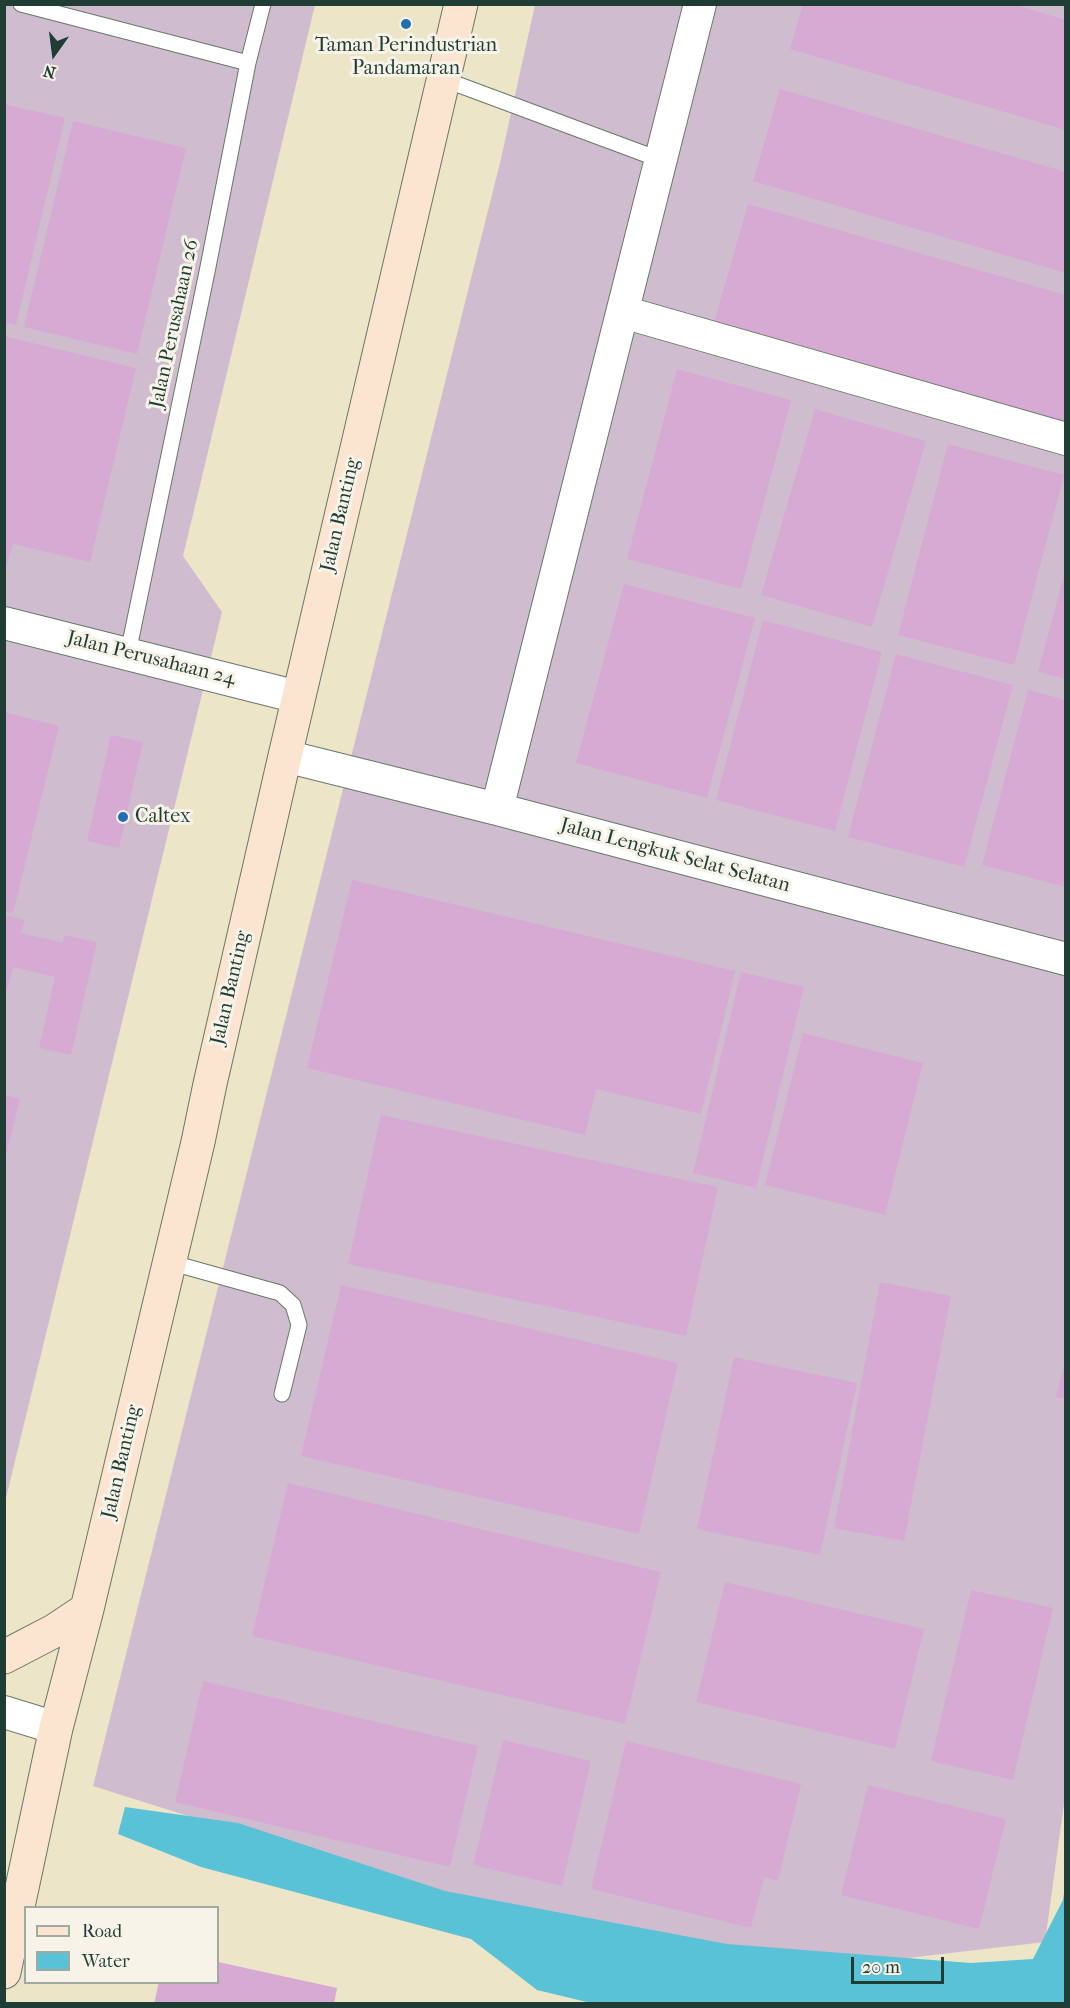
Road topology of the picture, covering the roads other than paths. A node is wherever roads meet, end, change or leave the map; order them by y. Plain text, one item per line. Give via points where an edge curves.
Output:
1 (21, 4) edge
2 (263, 4) edge
3 (461, 4) edge
4 (700, 4) edge
5 (248, 63) junction
6 (443, 79) junction
7 (661, 160) junction
8 (623, 312) junction
9 (1065, 439) edge
10 (4, 622) edge
11 (128, 653) junction
12 (298, 696) junction
13 (285, 756) junction
14 (497, 809) junction
15 (1065, 959) edge
16 (169, 1262) junction
17 (282, 1394) dead end
18 (87, 1608) junction
19 (4, 1657) edge
20 (4, 1712) edge
21 (56, 1728) junction
22 (4, 1972) edge

1 - 5 lane
2 - 5 lane, Jalan Perusahaan 26
3 - 6 main road, Jalan Banting
4 - 7 street
5 - 11 lane, Jalan Perusahaan 26
6 - 7 lane
6 - 12 main road, Jalan Banting
7 - 8 street
8 - 9 street
8 - 14 street
10 - 11 street, Jalan Perusahaan 24
11 - 12 street, Jalan Perusahaan 24
12 - 13 main road, Jalan Banting
13 - 14 street, Jalan Lengkuk Selat Selatan
13 - 16 main road, Jalan Banting
14 - 15 street, Jalan Lengkuk Selat Selatan
16 - 17 lane via 280,1293 294,1305 299,1325
16 - 18 main road, Jalan Banting
18 - 19 main road via 54,1631
18 - 21 main road, Jalan Banting
20 - 21 street
21 - 22 main road, Jalan Banting

